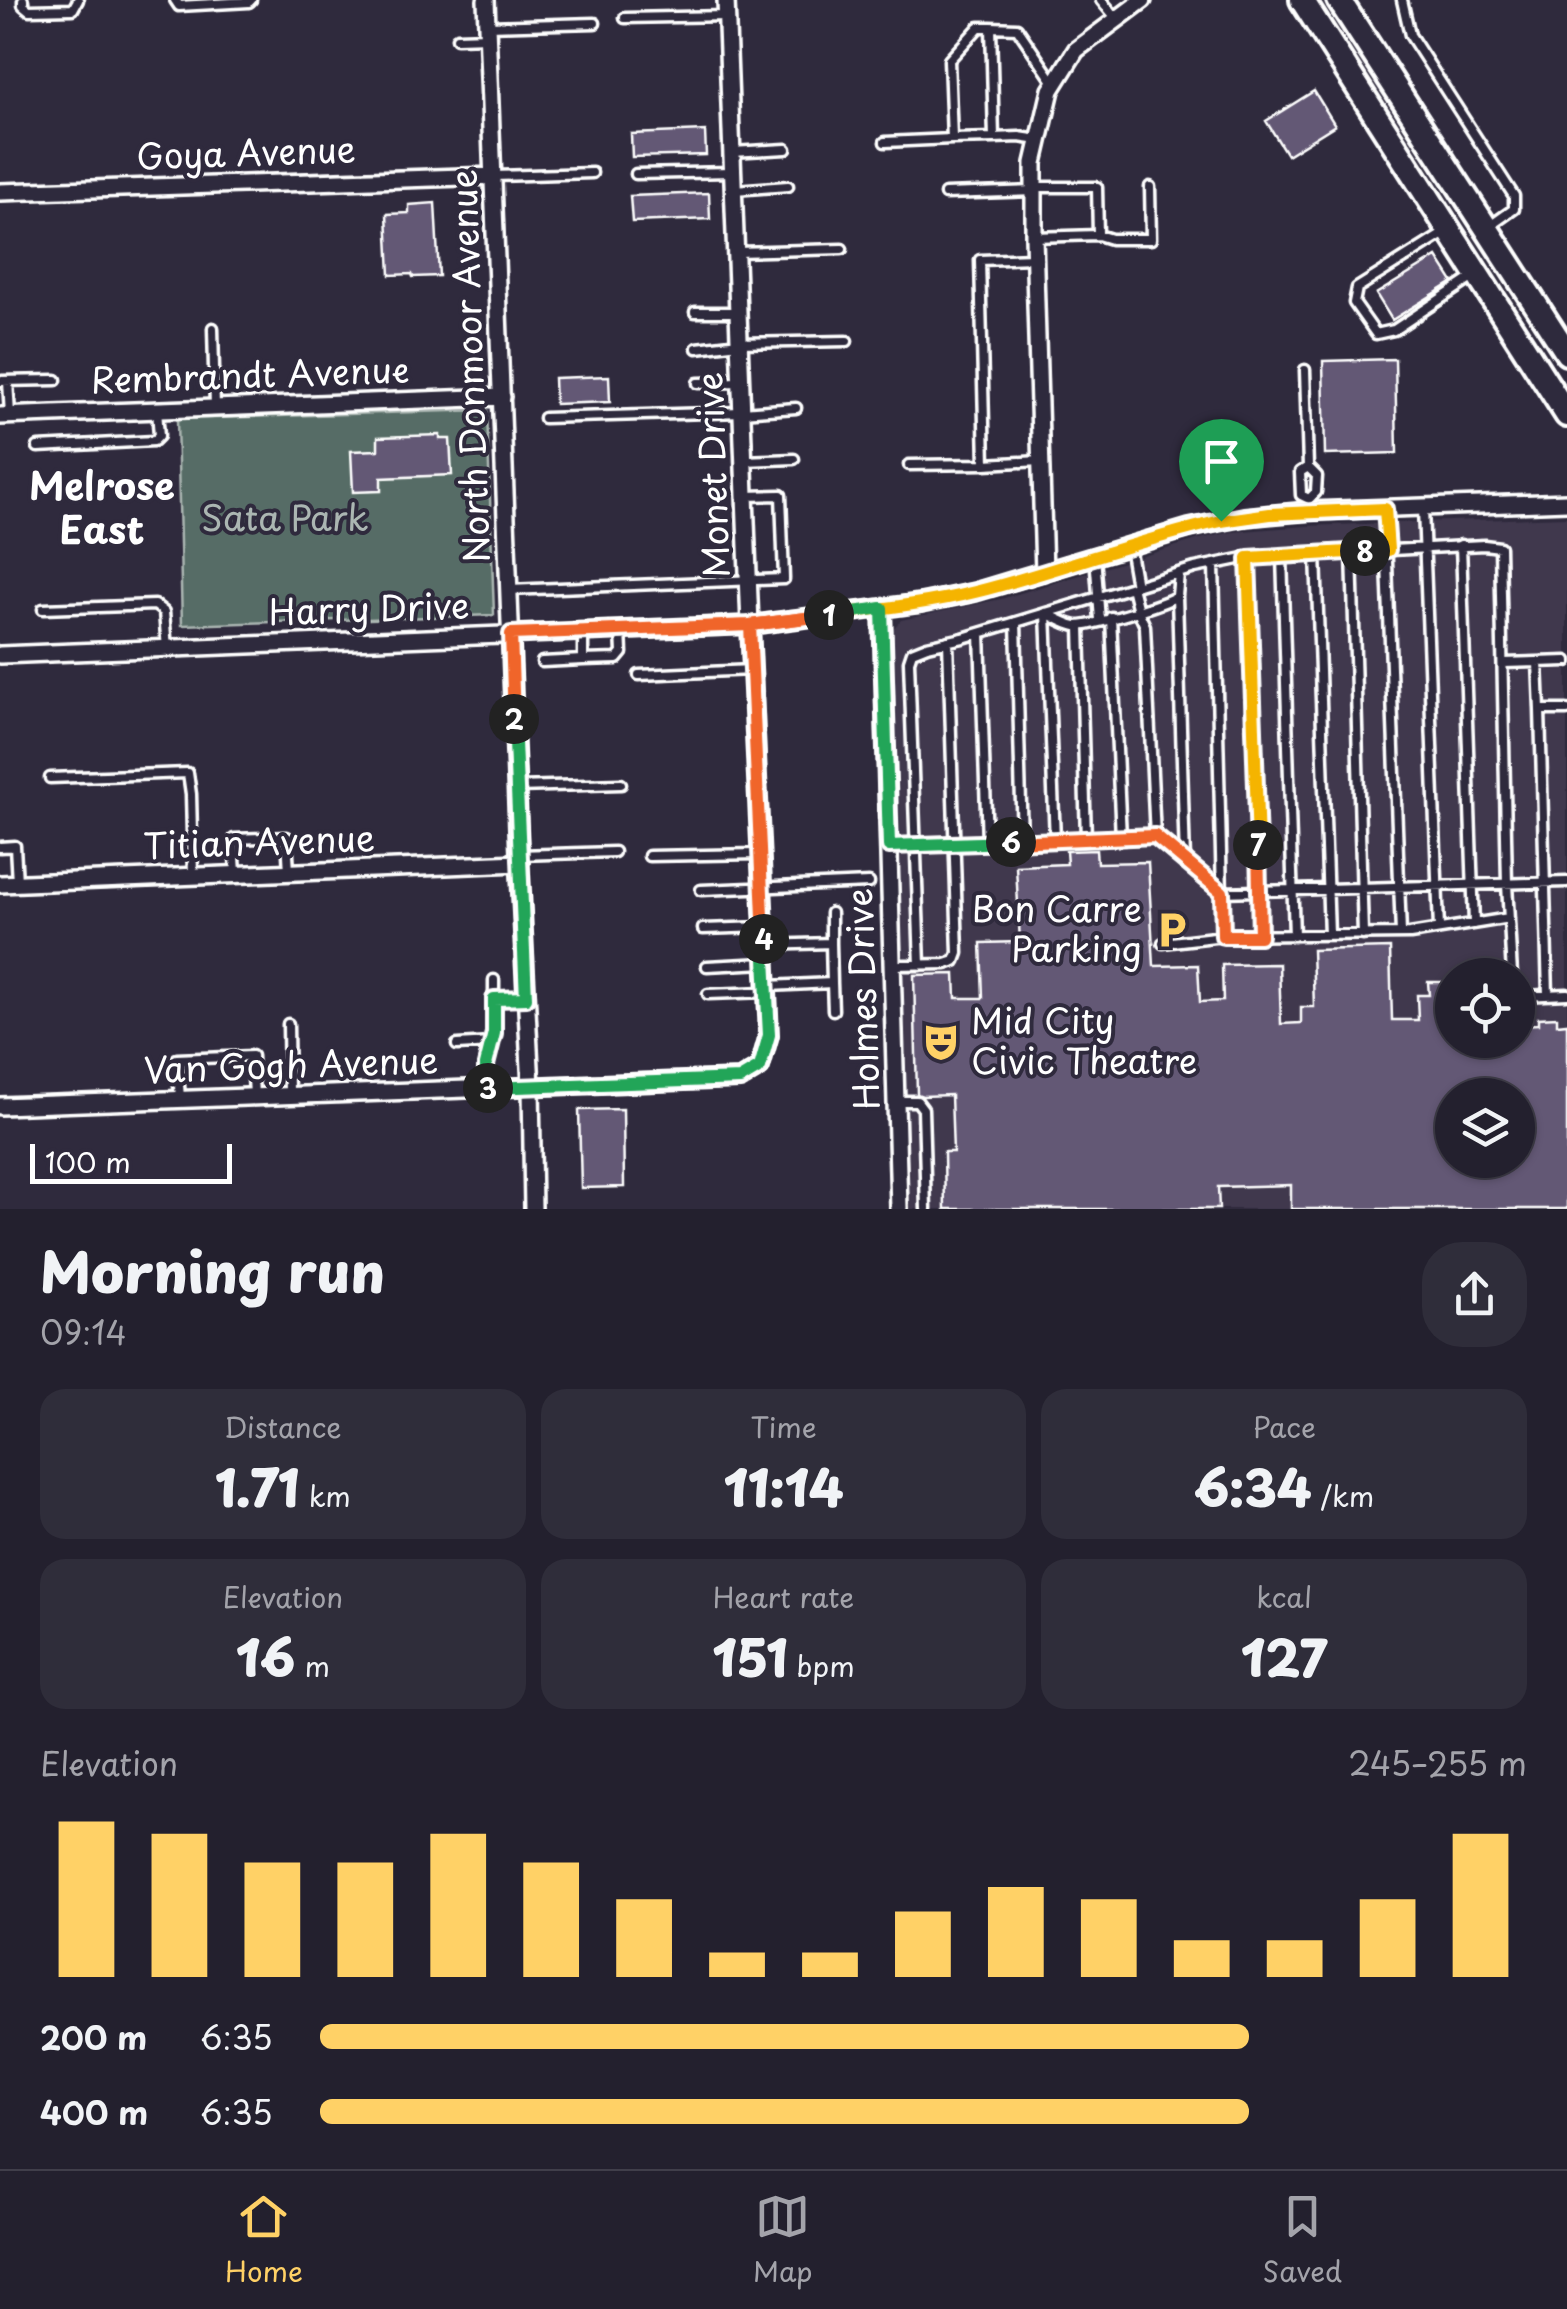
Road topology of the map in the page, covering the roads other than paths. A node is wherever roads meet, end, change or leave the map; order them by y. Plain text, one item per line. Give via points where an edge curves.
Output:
1 (23, 0) edge
2 (78, 0) edge
3 (175, 0) edge
4 (251, 0) edge
5 (486, 0) edge
6 (1101, 0) edge
7 (1302, 0) edge
8 (1339, 0) edge
9 (1402, 0) edge
10 (1140, 1) edge
11 (727, 8) edge
12 (625, 18) dead end
13 (1116, 18) junction
14 (595, 23) dead end
15 (990, 26) junction
16 (488, 32) junction
17 (457, 38) dead end
18 (1054, 84) junction
19 (994, 138) junction
20 (952, 139) junction
21 (1039, 140) junction
22 (885, 142) dead end
23 (786, 150) dead end
24 (732, 152) junction
25 (733, 172) junction
26 (592, 173) dead end
27 (636, 174) dead end
28 (494, 176) junction
29 (788, 186) dead end
30 (1150, 186) dead end
31 (1035, 189) junction
32 (734, 190) junction
33 (0, 192) edge
34 (945, 194) dead end
35 (1485, 226) junction
36 (1098, 235) junction
37 (1453, 236) junction
38 (1034, 237) junction
39 (842, 249) dead end
40 (736, 252) junction
41 (1034, 258) junction
42 (1478, 274) junction
43 (694, 312) dead end
44 (738, 312) junction
45 (213, 328) dead end
46 (847, 340) dead end
47 (739, 343) junction
48 (696, 348) dead end
49 (1567, 353) edge
50 (1305, 370) dead end
51 (56, 380) dead end
52 (4, 381) edge
53 (741, 382) junction
54 (698, 384) dead end
55 (502, 397) junction
56 (214, 408) junction
57 (796, 408) dead end
58 (157, 410) junction
59 (742, 412) junction
60 (5, 415) edge
61 (1567, 415) edge
62 (544, 418) dead end
63 (38, 446) dead end
64 (794, 458) dead end
65 (744, 461) junction
66 (1040, 461) junction
67 (985, 464) junction
68 (909, 465) dead end
69 (1308, 467) junction
70 (745, 496) junction
71 (1567, 502) edge
72 (1309, 505) junction
73 (1423, 508) junction
74 (1385, 509) junction
75 (1461, 545) junction
76 (1129, 546) junction
77 (1425, 548) junction
78 (1388, 550) junction
79 (1352, 552) junction
80 (1316, 554) junction
81 (1095, 556) junction
82 (1282, 556) junction
83 (1248, 558) junction
84 (1214, 564) junction
85 (1044, 572) junction
86 (1179, 573) junction
87 (748, 581) junction
88 (1134, 586) junction
89 (509, 590) junction
90 (1177, 596) junction
91 (1098, 597) junction
92 (882, 608) junction
93 (44, 609) dead end
94 (1138, 611) junction
95 (1046, 613) junction
96 (1111, 617) junction
97 (1100, 620) junction
98 (1016, 622) junction
99 (750, 625) junction
100 (1080, 626) junction
101 (622, 630) junction
102 (583, 632) junction
103 (980, 633) junction
104 (511, 634) junction
105 (948, 641) junction
106 (166, 649) junction
107 (0, 655) edge
108 (584, 660) junction
109 (1567, 660) edge
110 (542, 662) dead end
111 (1538, 662) junction
112 (1504, 663) junction
113 (752, 670) junction
114 (639, 675) dead end
115 (1540, 710) junction
116 (1567, 710) edge
117 (50, 778) dead end
118 (621, 784) dead end
119 (517, 787) junction
120 (1155, 836) junction
121 (1120, 838) junction
122 (1086, 839) junction
123 (1055, 840) junction
124 (1022, 842) junction
125 (987, 843) junction
126 (954, 844) junction
127 (889, 846) junction
128 (915, 846) junction
129 (0, 847) edge
130 (614, 852) dead end
131 (760, 854) junction
132 (648, 856) dead end
133 (520, 859) junction
134 (1185, 861) junction
135 (289, 872) junction
136 (236, 874) junction
137 (193, 876) junction
138 (1567, 882) edge
139 (17, 883) junction
140 (868, 883) dead end
141 (1545, 883) junction
142 (0, 884) edge
143 (1508, 884) junction
144 (1472, 885) junction
145 (1436, 886) junction
146 (1400, 887) junction
147 (762, 888) junction
148 (1362, 888) junction
149 (1326, 889) junction
150 (701, 890) dead end
151 (1293, 890) junction
152 (1259, 891) junction
153 (1222, 892) junction
154 (831, 913) dead end
155 (1509, 918) junction
156 (1474, 924) junction
157 (764, 927) junction
158 (703, 929) dead end
159 (1439, 930) junction
160 (1401, 934) junction
161 (1329, 935) junction
162 (1363, 935) junction
163 (1223, 936) junction
164 (1260, 936) junction
165 (1294, 936) junction
166 (832, 943) junction
167 (1163, 943) dead end
168 (764, 945) junction
169 (1511, 958) edge
170 (766, 963) junction
171 (892, 965) junction
172 (920, 965) junction
173 (707, 966) dead end
174 (494, 980) dead end
175 (832, 983) junction
176 (767, 989) junction
177 (708, 994) dead end
178 (1567, 994) edge
179 (1548, 995) junction
180 (1535, 996) edge
181 (526, 998) junction
182 (494, 999) junction
183 (833, 1010) dead end
184 (288, 1024) dead end
185 (492, 1043) junction
186 (457, 1045) dead end
187 (760, 1067) joint
188 (531, 1087) junction
189 (486, 1088) junction
190 (289, 1096) junction
191 (254, 1097) junction
192 (180, 1100) junction
193 (896, 1101) junction
194 (0, 1106) edge
195 (533, 1209) edge
196 (899, 1209) edge
197 (926, 1209) edge

1 - 2 lane via 29,10 74,9
3 - 4 lane via 180,6
5 - 16 street, North Donmoor Avenue
6 - 13 lane
7 - 37 main road
8 - 35 main road
9 - 35 lane via 1410,35 1514,196 1514,210
10 - 13 street
11 - 12 lane
11 - 24 street, Monet Drive
13 - 18 street via 1076,50
14 - 16 lane
15 - 18 lane via 1017,28
15 - 19 lane
15 - 20 lane via 979,27 949,60
16 - 17 lane
16 - 28 street, North Donmoor Avenue
18 - 21 street
19 - 20 lane
19 - 21 lane
20 - 22 lane
21 - 31 street
23 - 24 lane
24 - 25 street, Monet Drive
25 - 27 lane
25 - 32 street, Monet Drive
26 - 28 lane
28 - 33 street, Goya Avenue
28 - 55 street, North Donmoor Avenue
29 - 32 lane
30 - 36 lane via 1151,238
31 - 34 lane
31 - 36 lane via 1097,187
31 - 38 street
32 - 40 street, Monet Drive
35 - 37 main road
35 - 49 main road
36 - 38 lane
37 - 42 main road
37 - 42 lane via 1357,288 1354,303 1376,334 1394,330
38 - 41 street
39 - 40 lane
40 - 44 street, Monet Drive
41 - 66 street
41 - 67 lane via 980,260
42 - 61 main road
43 - 44 lane
44 - 47 street, Monet Drive
45 - 56 lane
46 - 47 lane
47 - 48 lane
47 - 53 street, Monet Drive
50 - 69 lane
51 - 52 lane
52 - 60 lane
53 - 54 lane
53 - 59 street, Monet Drive
55 - 56 street, Rembrandt Avenue
55 - 89 street, North Donmoor Avenue
56 - 58 street, Rembrandt Avenue
57 - 59 lane
58 - 60 street, Rembrandt Avenue
58 - 63 lane via 154,441
59 - 62 lane
59 - 65 street, Monet Drive
64 - 65 lane
65 - 70 street, Monet Drive
66 - 67 lane
66 - 85 street
67 - 68 lane
69 - 72 lane via 1317,476
69 - 72 lane via 1300,483
70 - 87 street, Monet Drive
70 - 87 lane via 781,495 784,579
71 - 73 street, Harry Drive
72 - 74 street, Harry Drive
72 - 76 street, Harry Drive
73 - 74 street, Harry Drive
73 - 77 lane
74 - 78 lane
75 - 77 lane
75 - 112 lane via 1500,547
75 - 144 lane
76 - 81 street, Harry Drive
76 - 88 lane
77 - 78 lane
77 - 145 lane
78 - 79 lane
78 - 146 lane
79 - 80 lane
79 - 148 lane
80 - 82 lane
80 - 149 lane
81 - 85 street, Harry Drive
81 - 91 lane
82 - 83 lane
82 - 151 lane
83 - 84 lane
83 - 152 lane
84 - 86 lane
84 - 153 lane
85 - 92 street, Harry Drive
86 - 88 lane
86 - 90 lane
87 - 89 lane
87 - 99 street, Monet Drive
88 - 91 lane
88 - 94 lane
89 - 104 street, North Donmoor Avenue
90 - 94 lane
90 - 134 lane
91 - 95 lane
91 - 97 lane
92 - 99 street, Harry Drive
92 - 127 street, Holmes Drive
93 - 106 lane via 155,604 164,612
94 - 96 lane
94 - 120 lane via 1145,626
95 - 98 lane
95 - 100 lane
95 - 123 lane
96 - 97 lane
96 - 121 lane
97 - 100 lane
98 - 103 lane
98 - 124 lane
99 - 101 street, Harry Drive
99 - 113 street, Monet Drive
100 - 122 lane
101 - 102 street, Harry Drive
101 - 108 lane via 617,659
102 - 104 street, Harry Drive
102 - 108 lane
103 - 105 lane
103 - 125 lane
104 - 106 street, Harry Drive
104 - 119 street, North Donmoor Avenue
105 - 126 lane
105 - 128 lane via 912,652 909,662
106 - 107 street, Harry Drive
108 - 110 lane
109 - 111 lane
111 - 112 lane
111 - 115 lane
112 - 143 lane
113 - 114 lane
113 - 131 street, Monet Drive
115 - 116 lane
115 - 141 lane
117 - 137 lane via 188,772
118 - 119 lane
119 - 133 street, North Donmoor Avenue
120 - 121 lane
120 - 134 lane
121 - 122 lane
122 - 123 lane
123 - 124 lane
124 - 125 lane
125 - 126 lane
126 - 128 lane
126 - 172 lane via 958,952 955,961
127 - 128 lane
127 - 171 street, Holmes Drive
128 - 172 lane
129 - 139 lane via 15,846
130 - 133 lane
131 - 132 lane
131 - 147 street, Monet Drive
133 - 135 street, Titian Avenue
133 - 181 street, North Donmoor Avenue
134 - 153 lane
135 - 136 street, Titian Avenue
135 - 136 lane via 287,837 252,838 234,839
136 - 137 street, Titian Avenue
137 - 139 street, Titian Avenue
138 - 141 lane
139 - 142 street, Titian Avenue
140 - 147 lane
141 - 143 lane
141 - 179 lane
143 - 144 lane
143 - 155 lane
144 - 145 lane
144 - 156 lane
145 - 146 lane
145 - 159 lane
146 - 148 lane
146 - 160 lane
147 - 150 lane
147 - 157 street, Monet Drive
148 - 149 lane
148 - 162 lane
149 - 151 lane
149 - 161 lane
151 - 152 lane
151 - 165 lane
152 - 153 lane
152 - 164 lane
153 - 163 lane
154 - 166 lane
155 - 156 lane
155 - 169 lane
156 - 159 lane
157 - 158 lane
157 - 168 street, Monet Drive
159 - 160 lane
160 - 162 lane
161 - 162 lane
161 - 165 lane
163 - 164 lane
163 - 167 lane
164 - 165 lane
166 - 168 lane
166 - 175 lane
168 - 170 street, Monet Drive
170 - 173 lane
170 - 176 street, Monet Drive
171 - 172 lane
171 - 193 street, Holmes Drive
174 - 182 lane
175 - 176 lane
175 - 183 lane
176 - 177 lane
176 - 187 street, Monet Drive via 769,1035
178 - 179 lane
179 - 180 lane
181 - 182 lane
181 - 188 street, North Donmoor Avenue
182 - 185 lane
184 - 190 lane
185 - 186 lane
185 - 189 lane
187 - 188 street, Van Gogh Avenue via 740,1079
188 - 189 street, Van Gogh Avenue
188 - 195 street, North Donmoor Avenue
189 - 190 street, Van Gogh Avenue
190 - 191 street, Van Gogh Avenue
191 - 192 street, Van Gogh Avenue
191 - 192 lane via 252,1056 178,1059
192 - 194 street, Van Gogh Avenue
193 - 196 street, Holmes Drive
193 - 197 lane via 917,1101 923,1109

